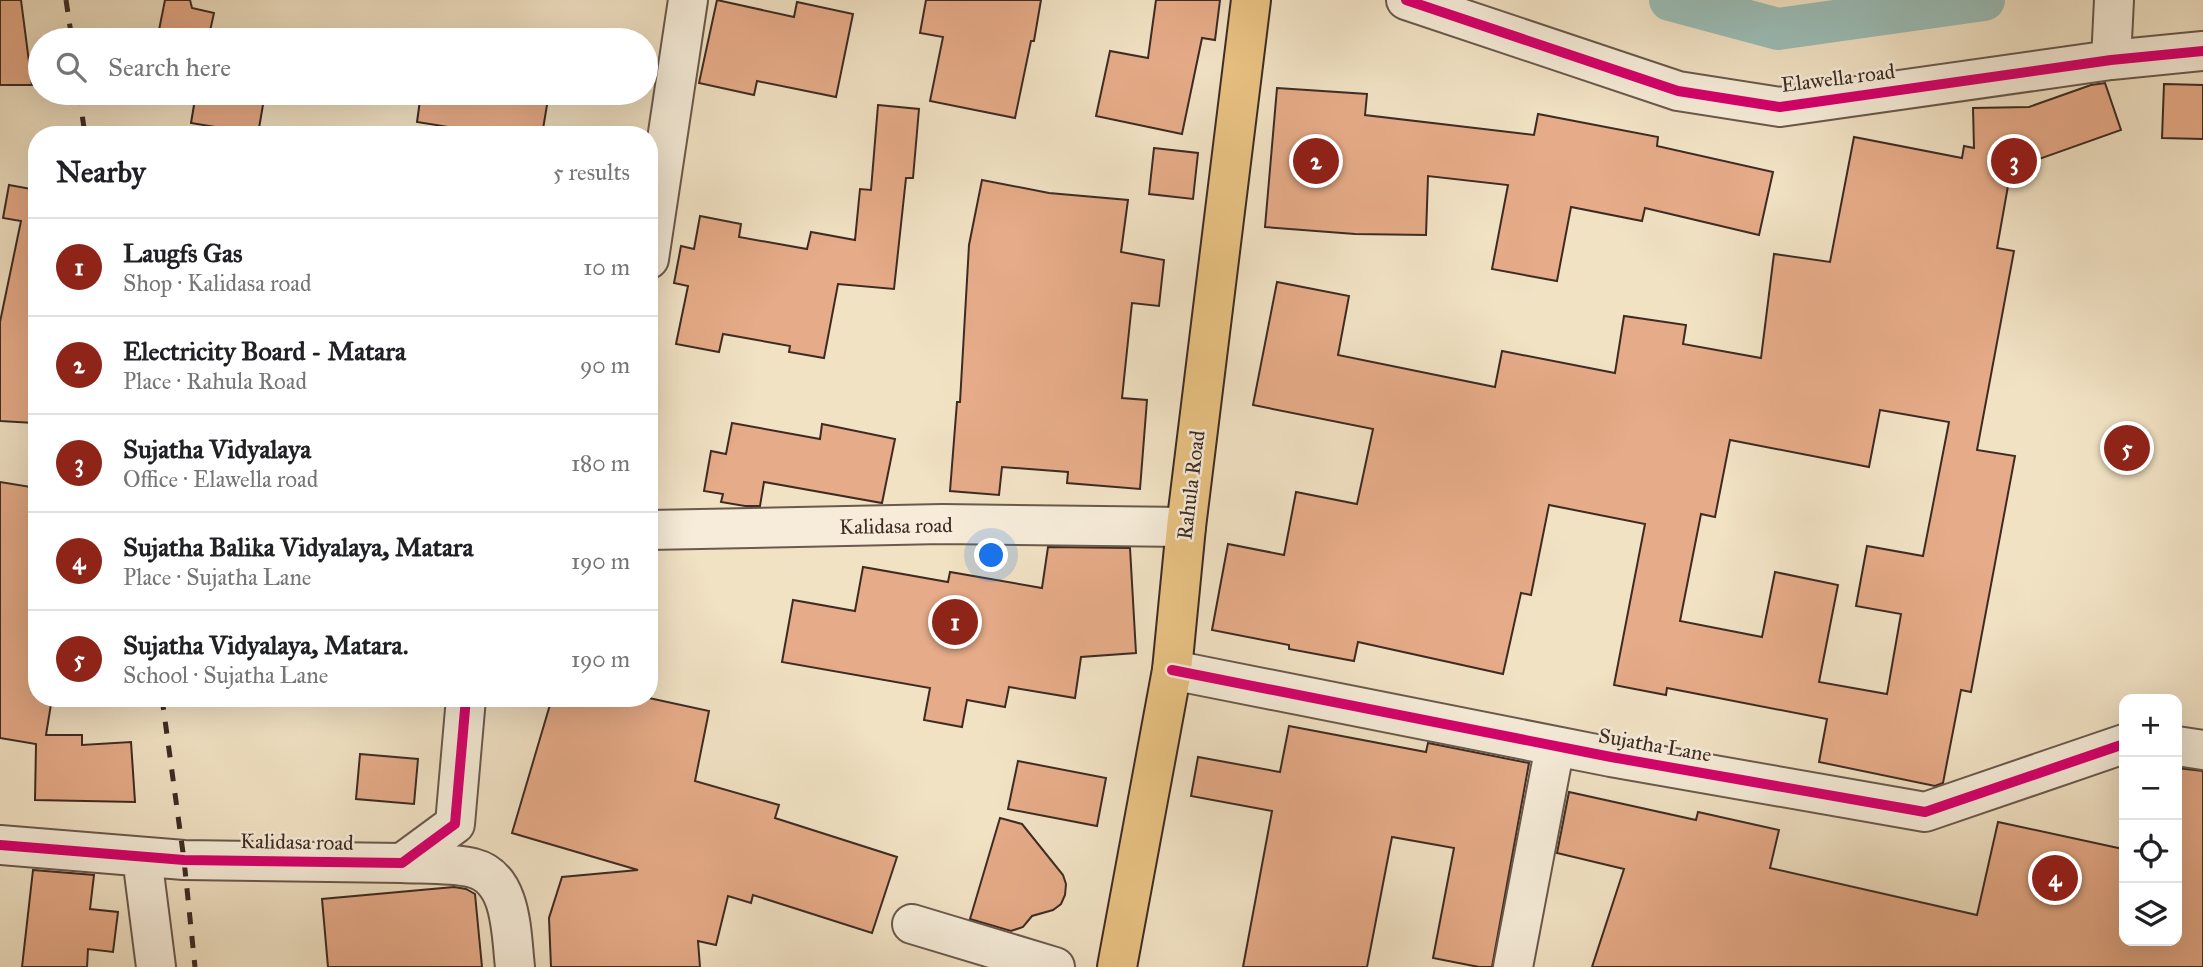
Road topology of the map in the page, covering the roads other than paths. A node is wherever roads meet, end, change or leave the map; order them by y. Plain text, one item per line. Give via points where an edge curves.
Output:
1 (688, 0) edge
2 (1251, 0) edge
3 (1406, 0) edge
4 (2113, 0) edge
5 (2203, 51) edge
6 (2111, 60) junction
7 (658, 199) edge
8 (1186, 527) junction
9 (658, 530) edge
10 (1172, 670) junction
11 (465, 707) edge
12 (1555, 746) junction
13 (2119, 746) edge
14 (2182, 747) edge
15 (2203, 750) edge
16 (0, 845) edge
17 (142, 857) junction
18 (401, 863) junction
19 (912, 923) dead end
20 (156, 967) edge
21 (515, 967) edge
22 (1055, 967) edge
23 (1117, 967) edge
24 (1513, 967) edge

1 - 7 street
2 - 8 main road, Rahula Road
3 - 6 street, Elawella road via 1678,91 1780,107
4 - 6 street
5 - 6 street, Elawella road
8 - 9 street, Kalidasa road via 942,524
8 - 10 main road, Rahula Road
10 - 12 street, Sujatha Lane
10 - 23 main road, Rahula Road
11 - 18 street via 455,824
12 - 13 street, Sujatha Lane via 1925,812
12 - 24 street
14 - 15 street
16 - 17 street, Kalidasa road
17 - 18 street, Kalidasa road
17 - 20 street
18 - 21 street, Kalidasa road via 473,868 494,878 509,910
19 - 22 street

